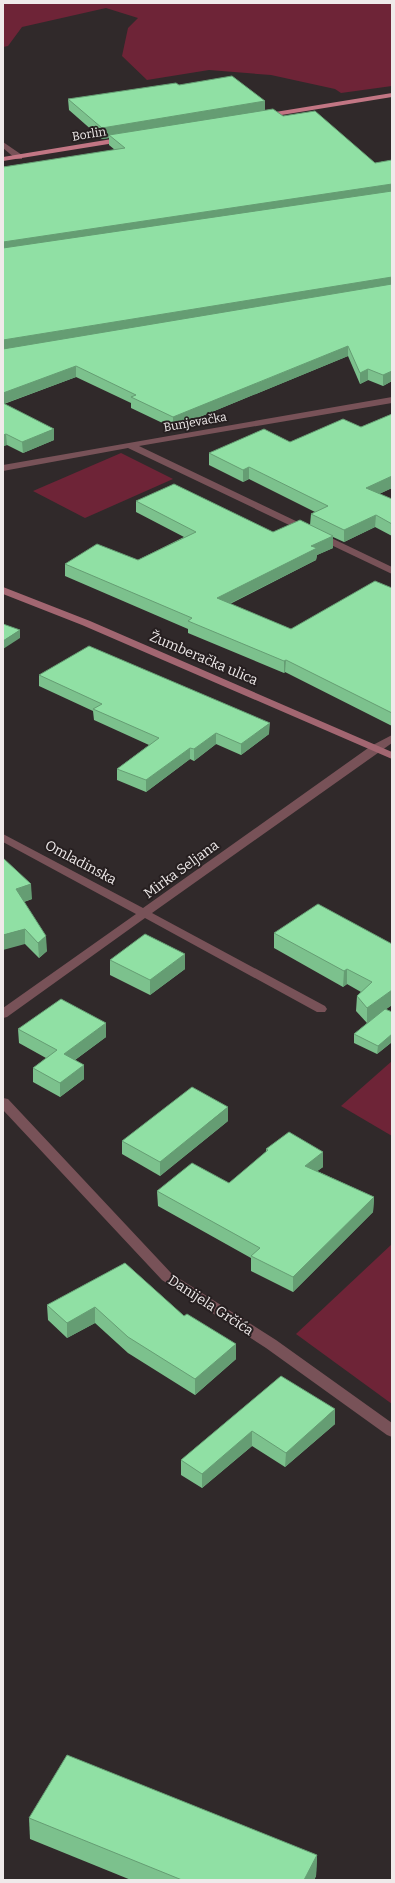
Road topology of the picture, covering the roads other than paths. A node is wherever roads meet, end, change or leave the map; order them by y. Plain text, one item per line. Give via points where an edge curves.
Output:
1 (392, 95) edge
2 (252, 118) edge
3 (136, 137) edge
4 (3, 144) edge
5 (19, 157) junction
6 (3, 159) edge
7 (392, 400) edge
8 (129, 445) junction
9 (3, 468) edge
10 (392, 571) edge
11 (3, 590) edge
12 (392, 738) edge
13 (375, 748) junction
14 (392, 756) edge
15 (3, 837) edge
16 (144, 913) junction
17 (321, 1009) dead end
18 (3, 1014) edge
19 (3, 1102) edge
20 (392, 1431) edge

1 - 2 main road
3 - 5 main road, Borlin
4 - 5 street
5 - 6 main road, Borlin
7 - 8 street, Bunjevačka
8 - 9 street, Bunjevačka
8 - 10 street
11 - 13 main road, Žumberačka ulica via 86,623
12 - 13 street, Mirka Seljana
13 - 14 main road, Žumberačka ulica
13 - 16 street, Mirka Seljana
15 - 16 street, Omladinska
16 - 17 street, Omladinska
16 - 18 street, Mirka Seljana
19 - 20 street, Danijela Grčića via 167,1277 271,1344

